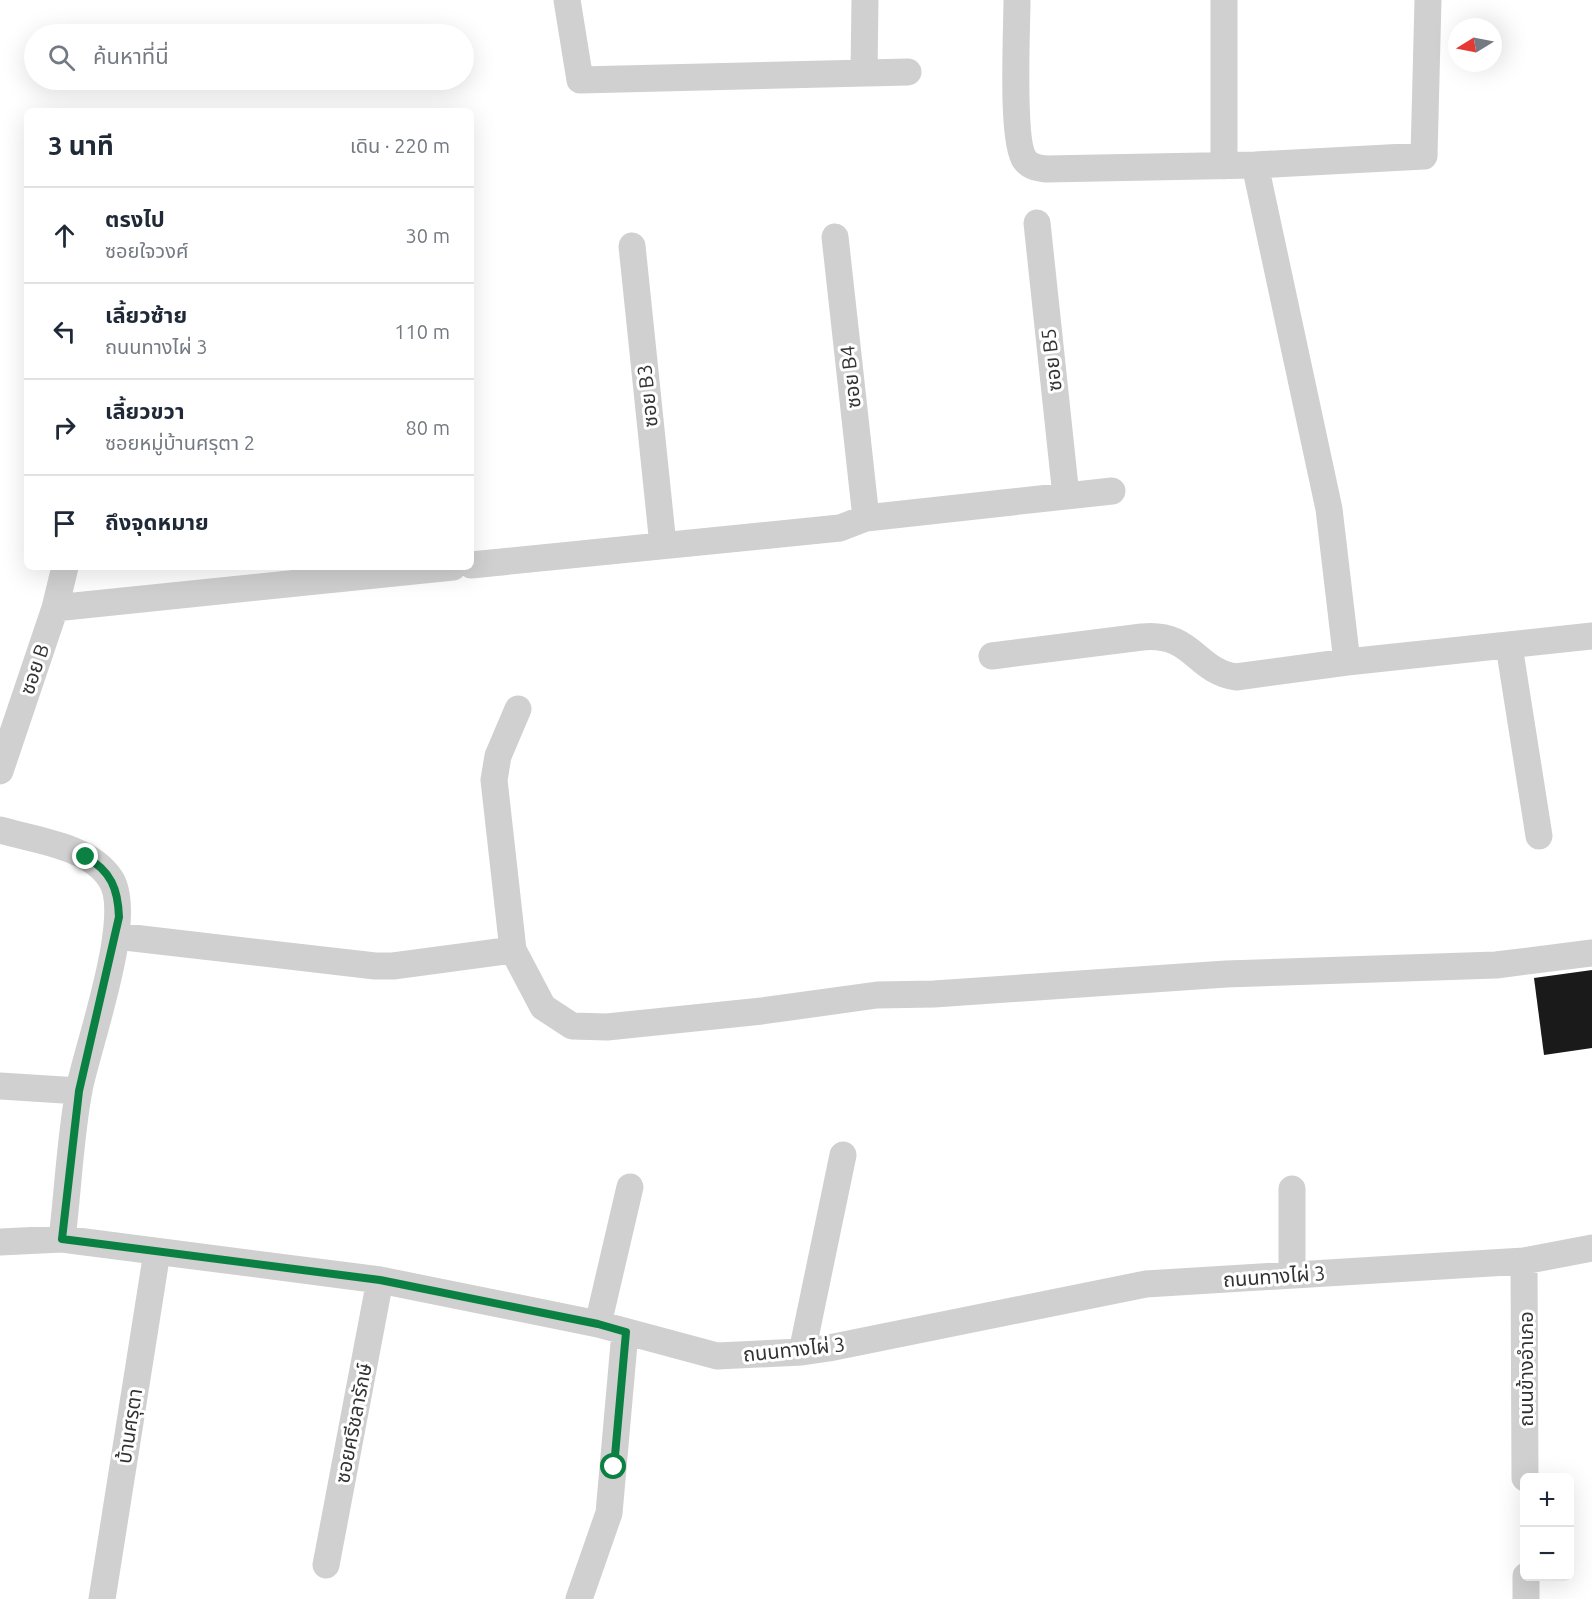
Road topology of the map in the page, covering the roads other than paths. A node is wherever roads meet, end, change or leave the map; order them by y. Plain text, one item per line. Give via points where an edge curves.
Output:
1 (567, 0) edge
2 (865, 0) edge
3 (1017, 0) edge
4 (1224, 0) edge
5 (1428, 0) edge
6 (908, 72) dead end
7 (864, 73) junction
8 (1255, 165) junction
9 (1224, 166) junction
10 (1037, 223) dead end
11 (835, 237) dead end
12 (632, 246) dead end
13 (1112, 491) dead end
14 (1066, 496) junction
15 (866, 518) junction
16 (663, 545) junction
17 (474, 565) edge
18 (64, 570) edge
19 (395, 570) edge
20 (259, 577) edge
21 (55, 608) junction
22 (1592, 636) edge
23 (1509, 646) junction
24 (992, 656) dead end
25 (1347, 662) junction
26 (518, 709) dead end
27 (0, 771) edge
28 (0, 830) edge
29 (1539, 836) dead end
30 (117, 936) junction
31 (513, 950) junction
32 (1592, 953) edge
33 (0, 1086) edge
34 (79, 1091) junction
35 (843, 1155) dead end
36 (630, 1187) dead end
37 (1292, 1189) dead end
38 (62, 1239) junction
39 (0, 1242) edge
40 (1592, 1248) edge
41 (157, 1252) junction
42 (1524, 1261) junction
43 (1292, 1275) junction
44 (380, 1280) junction
45 (598, 1324) junction
46 (626, 1332) junction
47 (802, 1352) junction
48 (1525, 1473) edge
49 (326, 1565) dead end
50 (1526, 1581) edge
51 (102, 1599) edge
52 (579, 1599) edge
53 (1526, 1599) edge

1 - 7 street via 580,80
2 - 7 street
3 - 9 street via 1018,139 1026,161 1046,169
4 - 9 street
5 - 8 street via 1424,156
6 - 7 street
8 - 9 street
8 - 25 street via 1329,509
10 - 14 street, ซอย B5
11 - 15 street, ซอย B4
12 - 16 street, ซอย B3
13 - 14 street
14 - 15 street
15 - 16 street via 840,528
16 - 17 street
18 - 21 street, ซอย B
19 - 20 street
20 - 21 street
21 - 27 street, ซอย B
22 - 23 street
23 - 25 street
23 - 29 street
24 - 25 street via 1154,636 1174,639 1214,669 1236,677
26 - 31 street via 498,756 494,780
28 - 30 street via 69,850 101,866 118,897
30 - 31 street via 375,966
30 - 34 street
31 - 32 street via 543,1007 572,1026 607,1027 877,995 1226,974 1496,965
33 - 34 street
34 - 38 street
35 - 47 street
36 - 45 street
37 - 43 street
38 - 39 street, ถนนทางไผ่ 3
38 - 41 street, ถนนทางไผ่ 3
40 - 42 street, ถนนทางไผ่ 3
41 - 44 street, ถนนทางไผ่ 3
41 - 51 street, บ้านศรุตา
42 - 43 street, ถนนทางไผ่ 3
42 - 48 street, ถนนข้างอำเภอ
43 - 47 street, ถนนทางไผ่ 3 via 1146,1284
44 - 45 street, ถนนทางไผ่ 3
44 - 49 street, ซอยศรีชลารักษ์
45 - 46 street, ถนนทางไผ่ 3
46 - 47 street, ถนนทางไผ่ 3 via 717,1356
46 - 52 street via 609,1514
50 - 53 street

